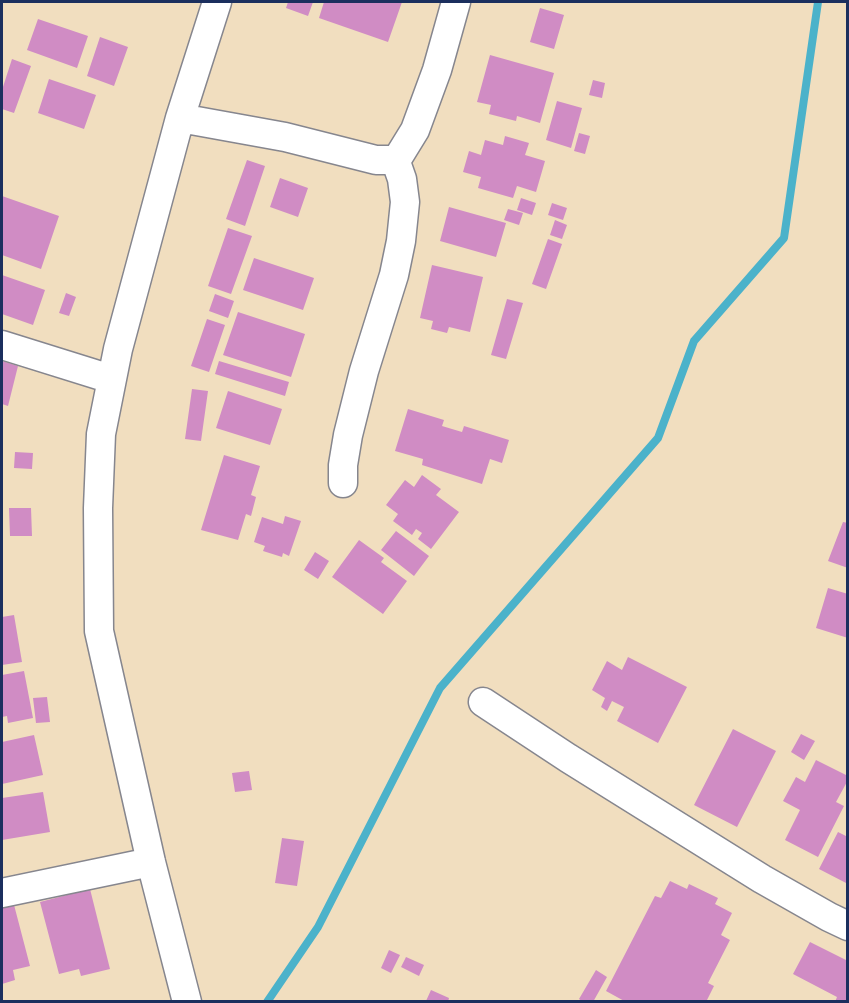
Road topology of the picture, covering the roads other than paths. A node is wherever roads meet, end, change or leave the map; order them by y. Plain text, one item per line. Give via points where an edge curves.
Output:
1 (217, 2) edge
2 (456, 2) edge
3 (180, 118) junction
4 (395, 159) junction
5 (2, 345) edge
6 (111, 379) junction
7 (343, 483) dead end
8 (483, 702) dead end
9 (151, 862) junction
10 (2, 893) edge
11 (848, 926) edge
12 (178, 968) junction
13 (170, 1002) edge
14 (187, 1002) edge

1 - 3 street
2 - 4 street via 415,130
3 - 4 street via 285,137 376,160
3 - 6 street
4 - 7 street via 405,202 401,241 353,414
5 - 6 street
6 - 9 street via 101,434 99,631
8 - 11 street via 762,879
9 - 10 street
9 - 12 street
12 - 13 street
12 - 14 street

